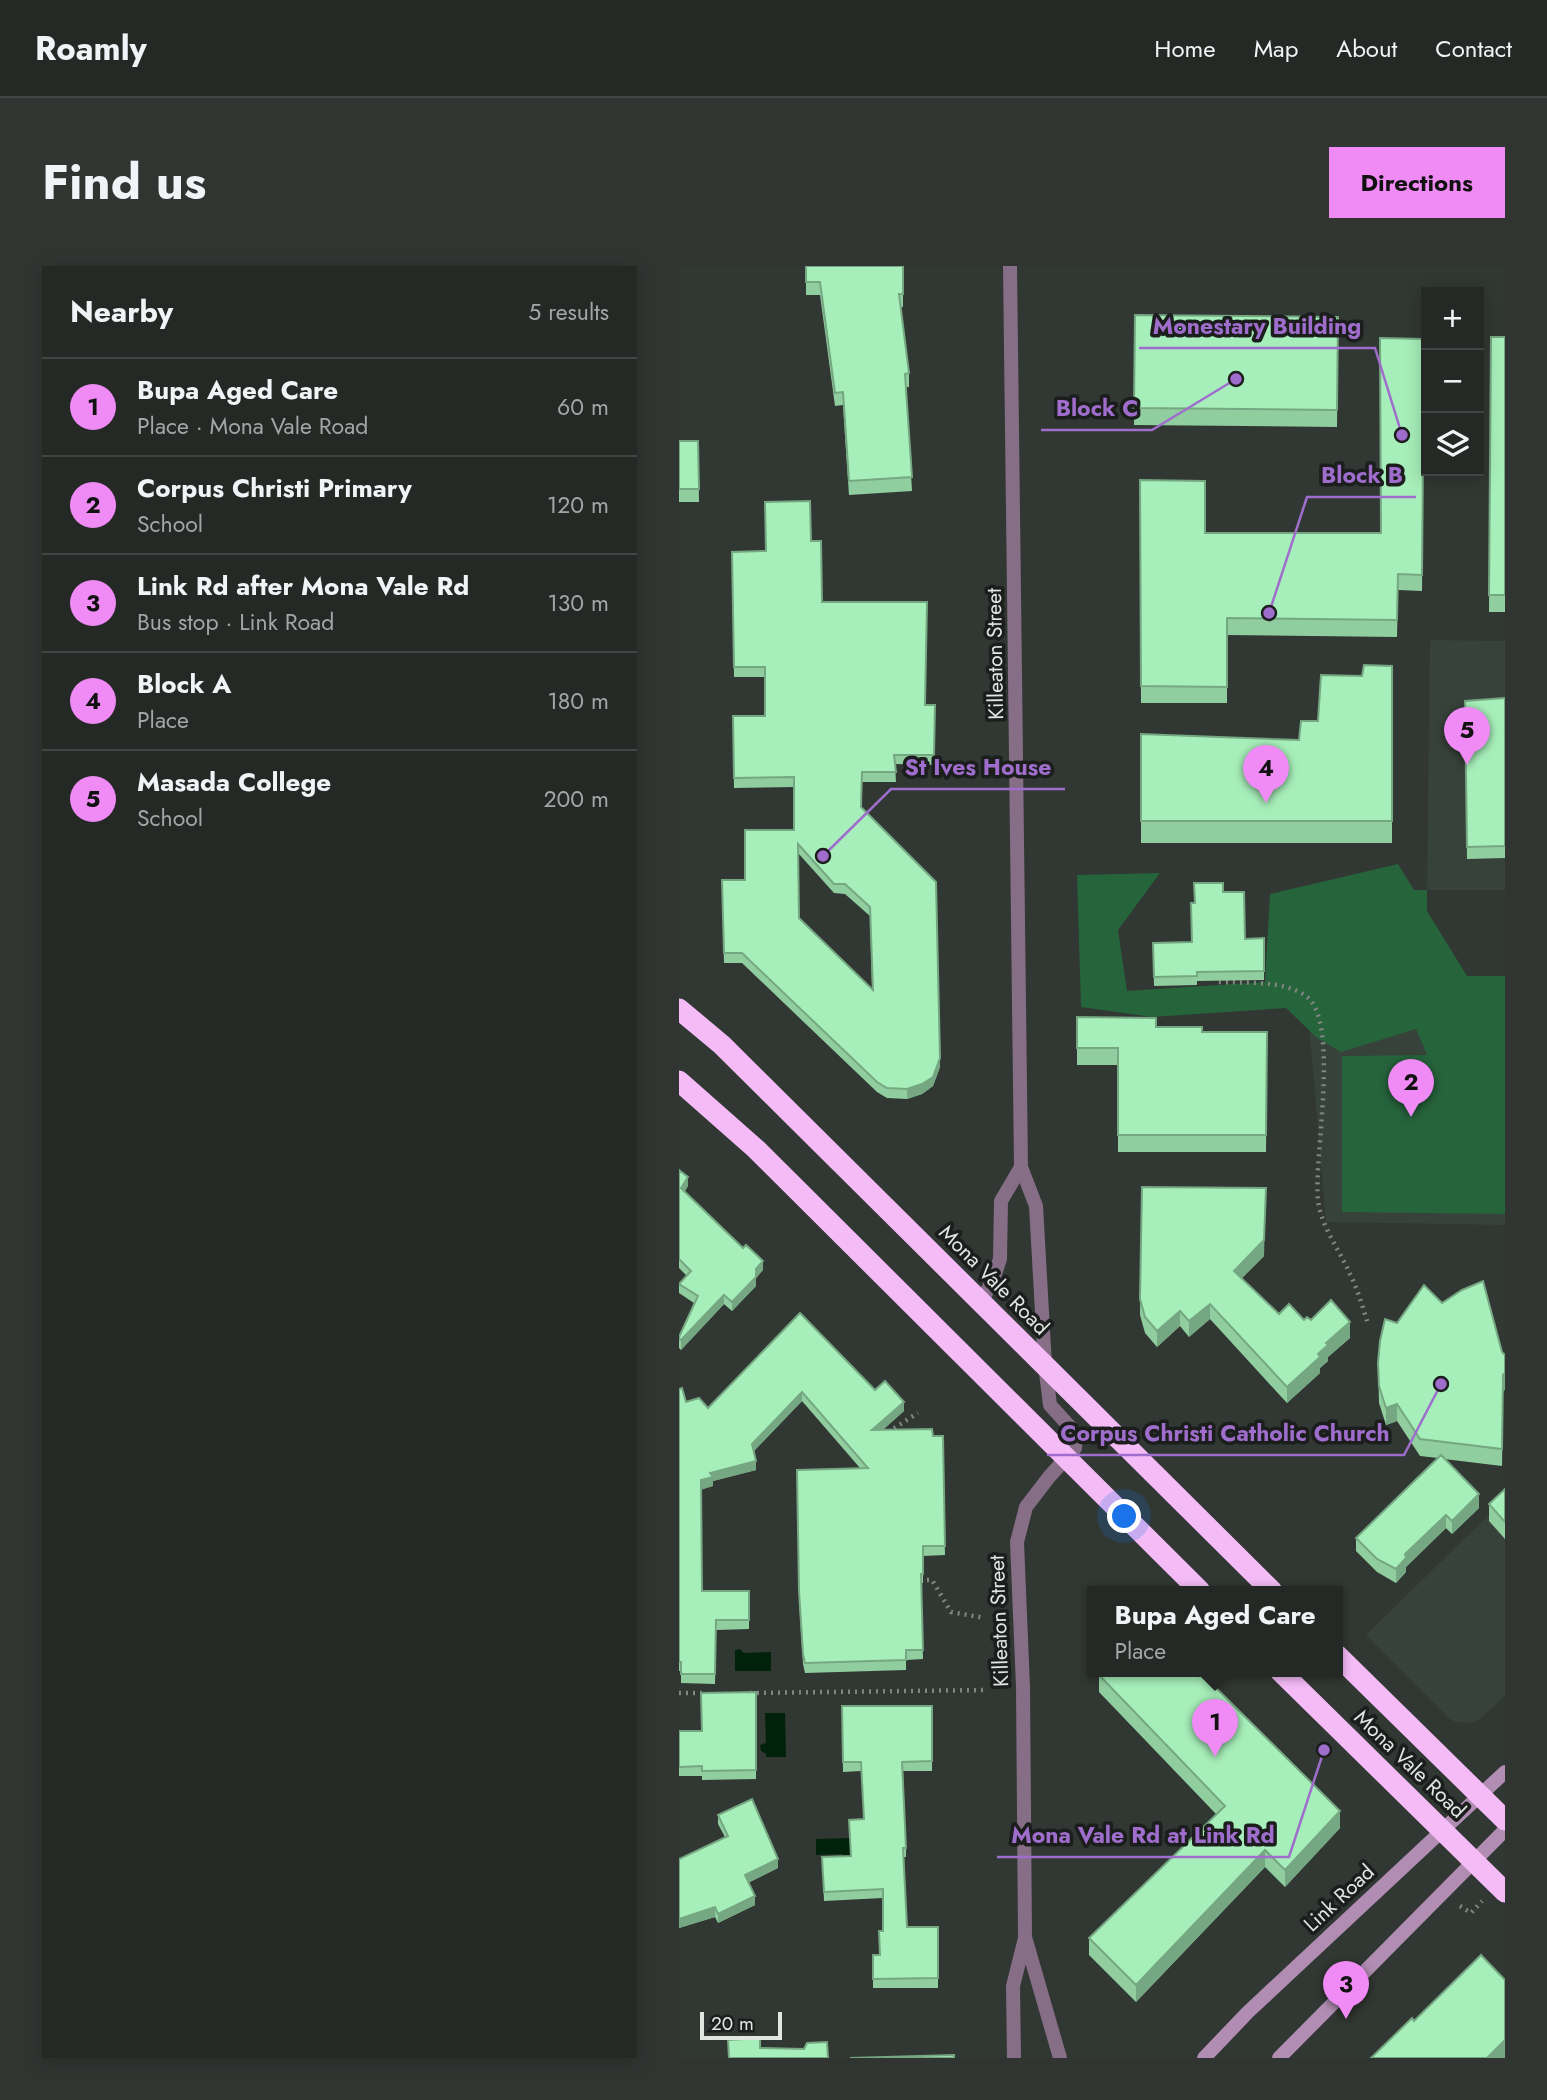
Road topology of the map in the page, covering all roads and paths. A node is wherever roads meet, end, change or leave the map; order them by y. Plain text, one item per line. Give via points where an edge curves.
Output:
1 (1010, 266) edge
2 (1217, 976) edge
3 (679, 1009) edge
4 (679, 1081) edge
5 (1021, 1167) junction
6 (981, 1302) junction
7 (1368, 1324) dead end
8 (1045, 1365) junction
9 (918, 1413) dead end
10 (883, 1436) edge
11 (1068, 1458) junction
12 (909, 1580) edge
13 (1195, 1586) edge
14 (1267, 1586) edge
15 (985, 1618) dead end
16 (1343, 1660) edge
17 (1286, 1677) edge
18 (986, 1690) dead end
19 (679, 1693) edge
20 (707, 1693) edge
21 (749, 1693) edge
22 (1505, 1772) edge
23 (1479, 1796) junction
24 (1505, 1820) edge
25 (1443, 1830) junction
26 (1505, 1830) edge
27 (1474, 1861) junction
28 (1505, 1892) edge
29 (1482, 1901) dead end
30 (1460, 1906) dead end
31 (1025, 1937) junction
32 (1014, 2058) edge
33 (1061, 2058) edge
34 (1204, 2058) edge
35 (1279, 2058) edge

1 - 5 street, Killeaton Street
2 - 7 path via 1217,982 1273,984 1314,1003 1322,1048 1321,1220 1352,1277
3 - 6 highway, Mona Vale Road via 722,1045
4 - 11 highway via 756,1149
5 - 6 street via 1001,1201 999,1259
5 - 8 street, Killeaton Street via 1035,1206
6 - 8 highway, Mona Vale Road
8 - 11 street, Killeaton Street via 1050,1405 1076,1439
8 - 14 highway, Mona Vale Road
9 - 10 path
11 - 13 highway
11 - 31 street, Killeaton Street via 1026,1507 1017,1542
12 - 15 path via 932,1580 951,1612
16 - 23 highway, Mona Vale Road
17 - 25 highway, Mona Vale Road
18 - 21 path
19 - 20 path
22 - 23 main road, Link Road
23 - 24 highway, Mona Vale Road
23 - 25 main road, Link Road
25 - 27 highway, Mona Vale Road
25 - 34 main road, Link Road
26 - 27 main road
27 - 28 highway, Mona Vale Road
27 - 35 main road
29 - 30 path via 1471,1913
31 - 32 street, Killeaton Street via 1013,1986
31 - 33 street, Killeaton Street

